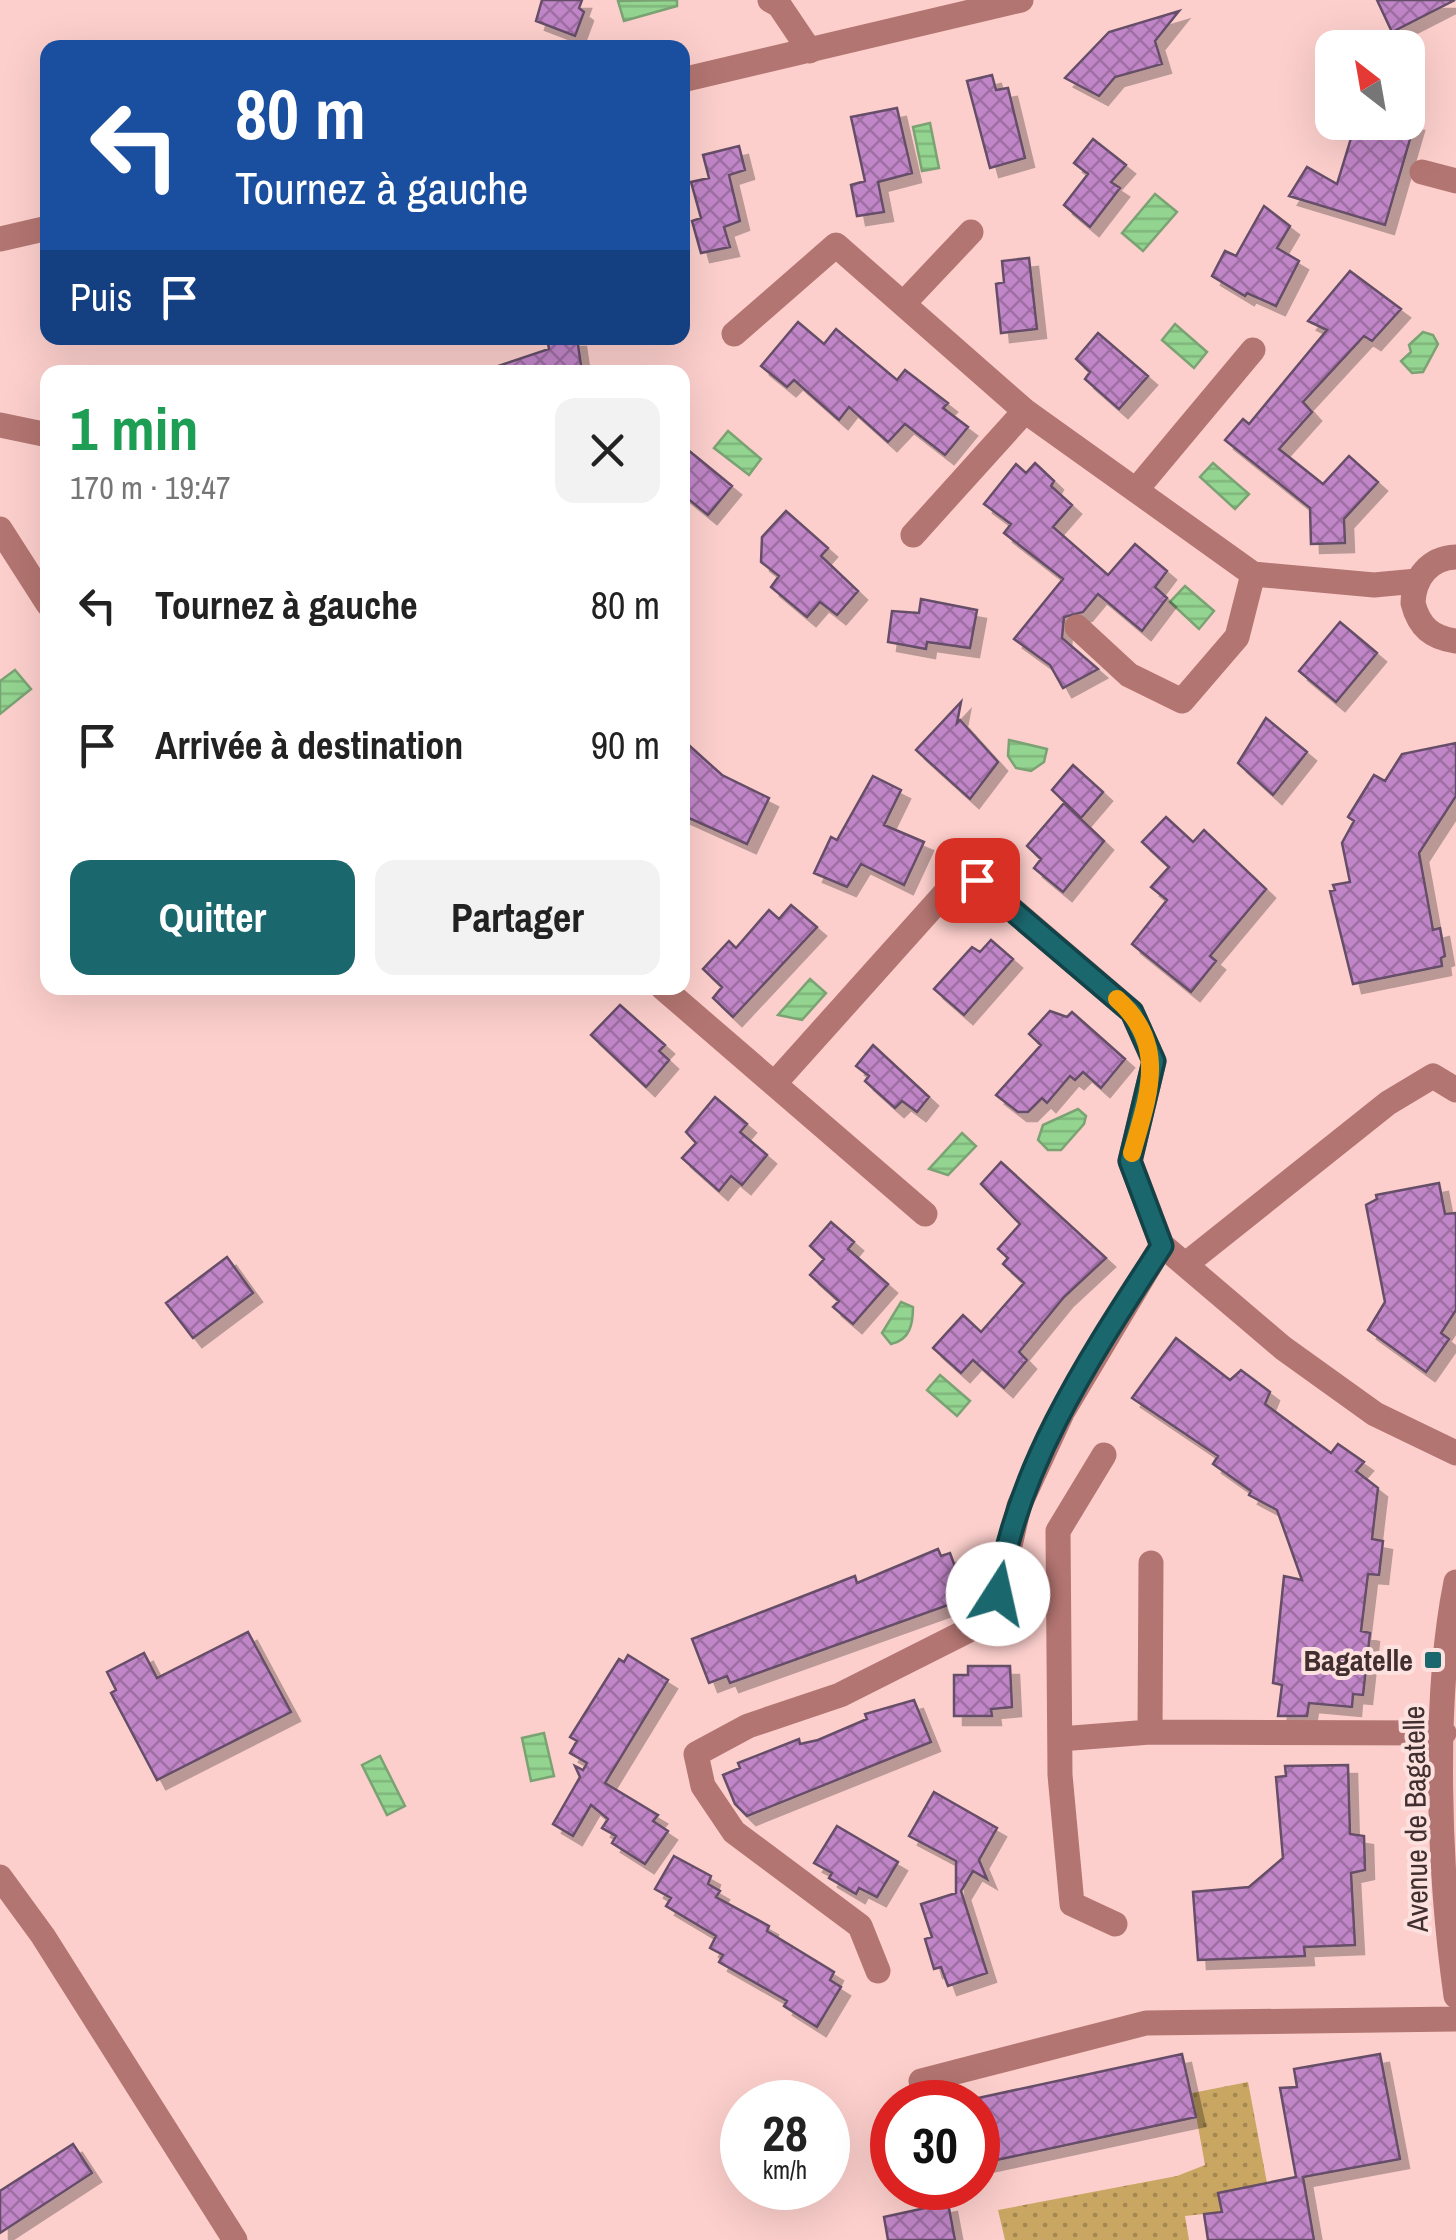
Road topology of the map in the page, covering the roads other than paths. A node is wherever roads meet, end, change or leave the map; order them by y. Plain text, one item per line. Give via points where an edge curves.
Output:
1 (770, 0) edge
2 (1022, 0) edge
3 (810, 50) junction
4 (690, 78) edge
5 (1422, 172) dead end
6 (1456, 180) edge
7 (40, 230) edge
8 (970, 232) dead end
9 (0, 238) edge
10 (903, 304) junction
11 (734, 334) dead end
12 (1253, 350) dead end
13 (1025, 411) junction
14 (0, 425) edge
15 (40, 433) edge
16 (1136, 490) junction
17 (0, 528) edge
18 (912, 536) dead end
19 (1456, 558) edge
20 (1253, 574) junction
21 (1417, 582) junction
22 (1374, 585) junction
23 (40, 591) edge
24 (1421, 624) junction
25 (1077, 627) dead end
26 (1456, 641) edge
27 (671, 995) edge
28 (774, 1084) junction
29 (1456, 1090) edge
30 (925, 1214) dead end
31 (1162, 1246) junction
32 (1186, 1264) junction
33 (1456, 1453) edge
34 (1104, 1454) dead end
35 (1150, 1563) dead end
36 (1456, 1582) edge
37 (1150, 1732) junction
38 (1444, 1733) junction
39 (1060, 1738) junction
40 (0, 1876) edge
41 (1115, 1924) dead end
42 (1452, 1946) edge
43 (878, 1970) dead end
44 (1456, 1996) edge
45 (1456, 2019) edge
46 (925, 2080) edge
47 (234, 2240) edge

1 - 3 street
2 - 3 street
3 - 4 street
5 - 6 street
7 - 9 street
8 - 10 street
10 - 11 street via 836,245
10 - 13 street
12 - 16 street
13 - 16 street
13 - 18 street
14 - 15 street
16 - 20 street
17 - 23 street
19 - 21 street via 1434,562
20 - 22 street
20 - 25 street via 1237,638 1182,701 1129,675
21 - 22 street
21 - 24 street via 1413,604
22 - 24 street
24 - 26 street
27 - 28 street
28 - 30 street
28 - 31 street via 946,891 977,880 1132,1012 1154,1061 1130,1161
29 - 32 street via 1433,1076 1388,1103
31 - 32 street
31 - 43 street via 1063,1411 1018,1506 998,1594 971,1629 840,1695 748,1726 696,1754 702,1786 734,1832 860,1926
32 - 33 street via 1283,1348 1375,1414
34 - 39 street via 1058,1531
35 - 37 street
36 - 38 street, Avenue de Bagatelle
37 - 38 street
37 - 39 street
38 - 42 street, Avenue de Bagatelle via 1442,1816
39 - 41 street via 1072,1904
40 - 47 street
42 - 44 street, Avenue de Bagatelle
45 - 46 street via 1146,2023

